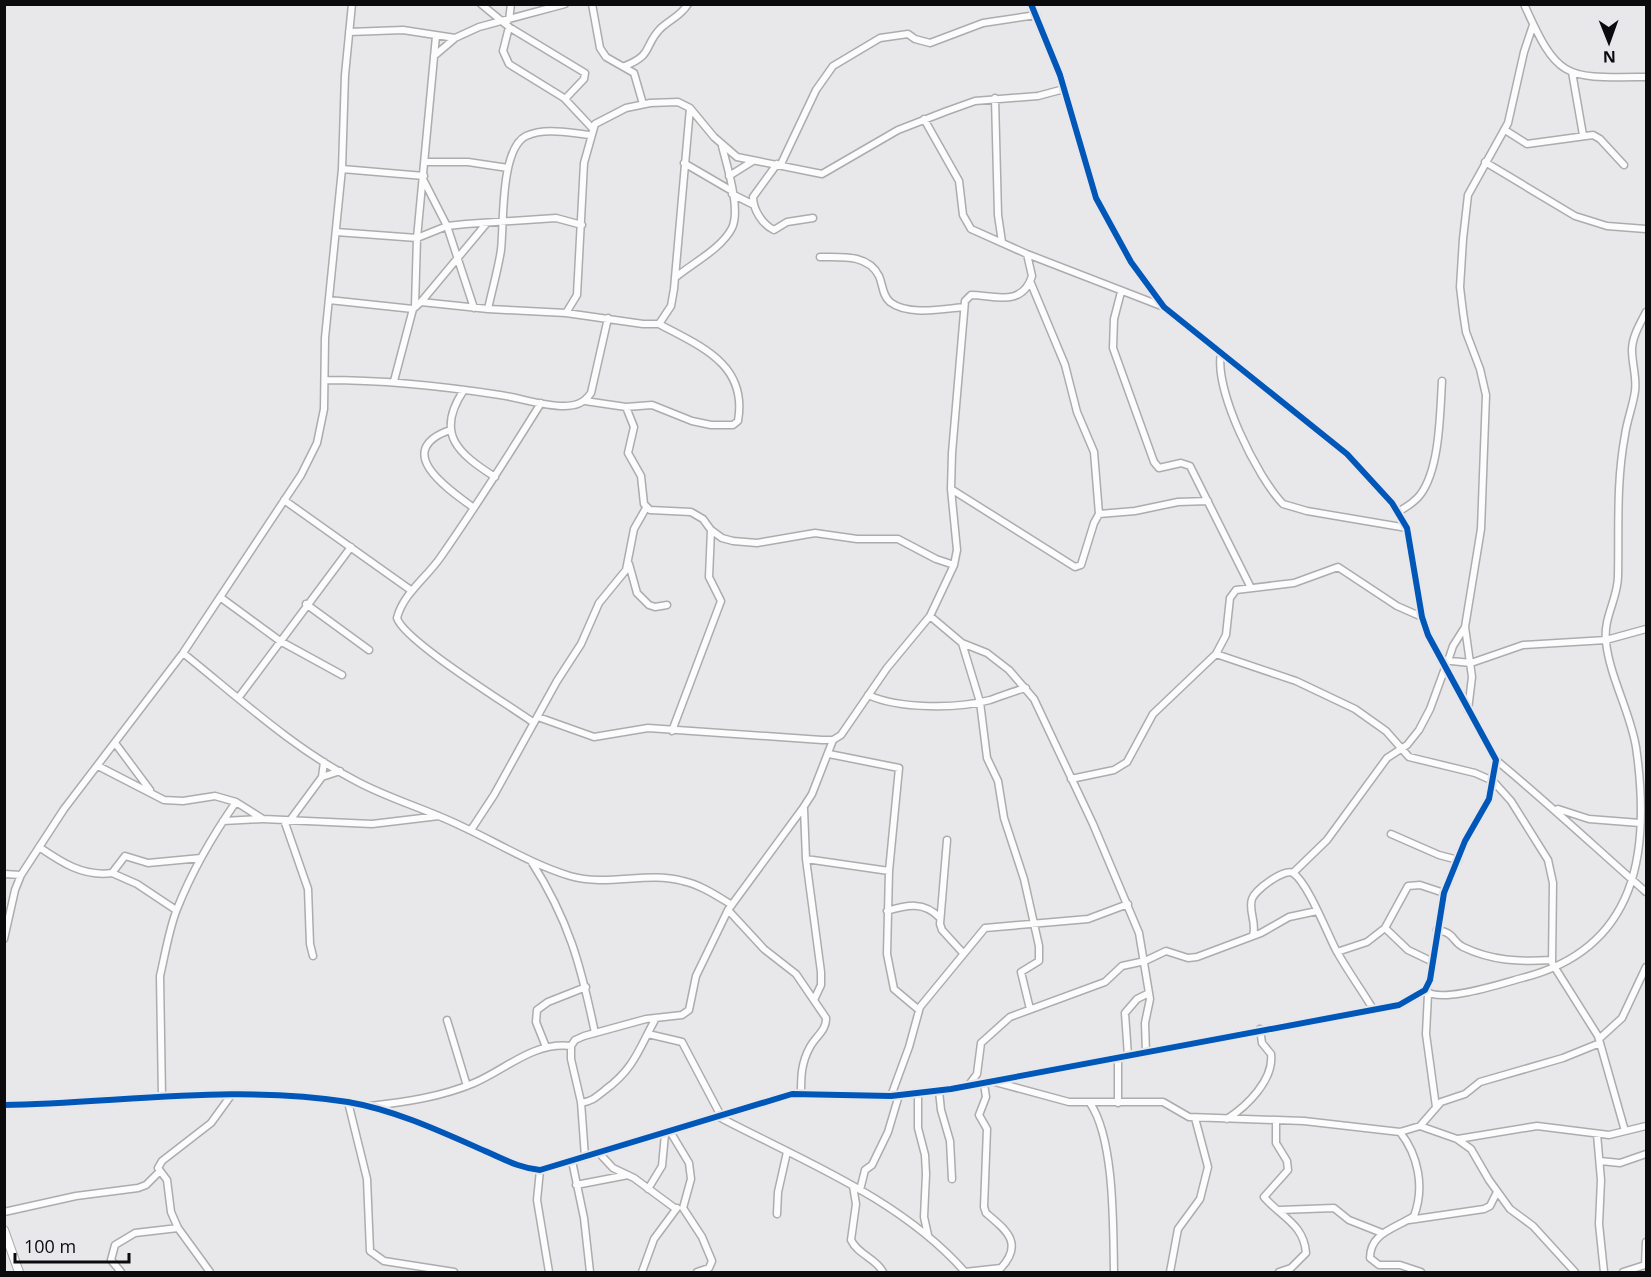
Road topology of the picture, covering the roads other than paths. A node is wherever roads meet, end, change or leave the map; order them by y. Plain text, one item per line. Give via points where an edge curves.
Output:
1 (351, 4) edge
2 (482, 4) edge
3 (511, 4) edge
4 (565, 4) edge
5 (592, 4) edge
6 (688, 4) edge
7 (1031, 4) edge
8 (1524, 4) edge
9 (1036, 15) junction
10 (507, 23) junction
11 (1533, 25) junction
12 (349, 32) junction
13 (436, 36) junction
14 (455, 38) junction
15 (434, 56) junction
16 (625, 66) junction
17 (1572, 72) junction
18 (1647, 77) edge
19 (1064, 89) junction
20 (995, 98) junction
21 (565, 99) junction
22 (643, 104) junction
23 (690, 108) junction
24 (924, 119) junction
25 (1505, 129) junction
26 (592, 132) junction
27 (1583, 135) junction
28 (722, 146) junction
29 (753, 161) junction
30 (425, 162) junction
31 (1485, 162) junction
32 (684, 163) junction
33 (779, 164) junction
34 (1624, 165) dead end
35 (508, 168) junction
36 (342, 169) junction
37 (729, 176) junction
38 (424, 178) junction
39 (732, 192) junction
40 (754, 206) junction
41 (813, 218) dead end
42 (502, 222) junction
43 (486, 224) junction
44 (582, 225) junction
45 (447, 226) junction
46 (1647, 229) edge
47 (336, 232) junction
48 (417, 238) junction
49 (1002, 242) junction
50 (1027, 254) junction
51 (820, 257) dead end
52 (457, 262) junction
53 (676, 277) junction
54 (1030, 280) junction
55 (1121, 292) junction
56 (329, 300) junction
57 (416, 306) junction
58 (964, 307) junction
59 (1164, 307) junction
60 (474, 308) junction
61 (488, 309) junction
62 (1647, 312) edge
63 (566, 313) junction
64 (608, 318) junction
65 (659, 324) junction
66 (1221, 353) junction
67 (326, 380) junction
68 (394, 381) junction
69 (1442, 381) dead end
70 (464, 390) junction
71 (585, 401) junction
72 (541, 403) junction
73 (626, 407) junction
74 (450, 430) junction
75 (495, 477) junction
76 (951, 489) junction
77 (285, 500) junction
78 (1208, 501) junction
79 (474, 508) junction
80 (646, 508) junction
81 (1398, 512) junction
82 (1099, 514) junction
83 (1407, 528) junction
84 (711, 530) junction
85 (351, 547) junction
86 (629, 564) junction
87 (954, 565) junction
88 (1250, 586) junction
89 (412, 591) junction
90 (220, 597) junction
91 (306, 604) junction
92 (667, 605) dead end
93 (930, 616) junction
94 (1422, 617) junction
95 (1465, 627) junction
96 (1647, 629) edge
97 (1606, 640) junction
98 (279, 641) junction
99 (962, 643) junction
100 (369, 650) dead end
101 (183, 653) junction
102 (1216, 654) junction
103 (1445, 663) junction
104 (1471, 663) junction
105 (342, 675) dead end
106 (1016, 677) junction
107 (1026, 688) junction
108 (1010, 693) junction
109 (868, 696) junction
110 (238, 697) junction
111 (980, 702) junction
112 (1468, 711) junction
113 (536, 720) junction
114 (672, 731) junction
115 (833, 740) junction
116 (115, 743) junction
117 (1401, 750) junction
118 (829, 754) junction
119 (1496, 760) junction
120 (324, 762) junction
121 (98, 766) junction
122 (340, 771) junction
123 (322, 777) junction
124 (1071, 779) junction
125 (1493, 781) junction
126 (152, 793) junction
127 (236, 802) junction
128 (803, 808) junction
129 (1555, 808) junction
130 (440, 816) junction
131 (262, 819) junction
132 (287, 820) junction
133 (223, 821) junction
134 (1640, 822) junction
135 (471, 830) junction
136 (1391, 834) dead end
137 (947, 840) dead end
138 (39, 847) junction
139 (201, 858) junction
140 (806, 859) junction
141 (1458, 860) junction
142 (531, 861) junction
143 (889, 871) junction
144 (112, 873) junction
145 (1293, 873) junction
146 (4, 874) edge
147 (21, 875) junction
148 (1635, 881) junction
149 (1647, 892) edge
150 (1444, 893) junction
151 (1128, 904) junction
152 (730, 908) junction
153 (176, 910) junction
154 (886, 911) junction
155 (1317, 911) junction
156 (7, 914) edge
157 (940, 918) junction
158 (1034, 923) junction
159 (1385, 928) junction
160 (1437, 930) junction
161 (1253, 935) junction
162 (4, 939) edge
163 (1337, 952) junction
164 (963, 953) junction
165 (313, 956) dead end
166 (1551, 960) junction
167 (1145, 961) junction
168 (1432, 962) junction
169 (1647, 967) edge
170 (1556, 969) junction
171 (586, 987) junction
172 (1427, 992) junction
173 (1149, 993) junction
174 (814, 1000) junction
175 (1030, 1009) junction
176 (1373, 1009) junction
177 (919, 1010) junction
178 (656, 1018) junction
179 (447, 1020) dead end
180 (1260, 1029) junction
181 (595, 1033) junction
182 (648, 1034) junction
183 (1600, 1041) junction
184 (572, 1046) junction
185 (546, 1047) junction
186 (1146, 1053) junction
187 (1128, 1056) junction
188 (1118, 1058) junction
189 (994, 1082) junction
190 (984, 1084) junction
191 (467, 1086) junction
192 (967, 1086) junction
193 (939, 1091) junction
194 (232, 1094) junction
195 (801, 1094) junction
196 (918, 1094) junction
197 (899, 1095) junction
198 (891, 1096) junction
199 (162, 1097) junction
200 (348, 1102) junction
201 (581, 1103) junction
202 (1090, 1103) junction
203 (1118, 1103) junction
204 (4, 1105) edge
205 (366, 1106) junction
206 (1436, 1107) junction
207 (720, 1116) junction
208 (1195, 1118) junction
209 (1227, 1119) junction
210 (1276, 1120) junction
211 (1420, 1126) junction
212 (1647, 1126) edge
213 (1625, 1131) junction
214 (1400, 1132) junction
215 (668, 1133) junction
216 (1598, 1134) junction
217 (1457, 1139) junction
218 (787, 1152) junction
219 (599, 1153) junction
220 (1647, 1154) edge
221 (585, 1156) junction
222 (572, 1161) junction
223 (1600, 1161) junction
224 (540, 1170) junction
225 (159, 1172) junction
226 (628, 1175) junction
227 (952, 1179) dead end
228 (576, 1185) junction
229 (853, 1186) junction
230 (648, 1189) junction
231 (860, 1190) junction
232 (1497, 1192) junction
233 (682, 1204) junction
234 (676, 1209) junction
235 (1280, 1210) junction
236 (4, 1212) edge
237 (777, 1214) dead end
238 (1409, 1220) junction
239 (178, 1228) junction
240 (4, 1230) edge
241 (1382, 1233) junction
242 (929, 1237) junction
243 (1647, 1242) edge
244 (1644, 1269) edge
245 (19, 1272) edge
246 (121, 1272) edge
247 (210, 1272) edge
248 (454, 1272) edge
249 (549, 1272) edge
250 (590, 1272) edge
251 (642, 1272) edge
252 (697, 1272) edge
253 (883, 1272) edge
254 (965, 1272) edge
255 (1114, 1272) edge
256 (1170, 1272) edge
257 (1279, 1272) edge
258 (1421, 1272) edge
259 (1575, 1272) edge
260 (1604, 1272) edge
261 (1623, 1272) edge

1 - 12 street
2 - 10 street
3 - 10 street
4 - 10 street
5 - 16 street via 600,48 606,57
6 - 16 street via 684,12 658,31 647,53
7 - 9 street
8 - 11 street
9 - 19 street
9 - 33 street via 983,23 930,43 908,34 890,35 858,49 833,66 816,90
10 - 14 street via 479,27
10 - 21 street via 503,51 509,64
10 - 21 street via 585,73
11 - 17 street via 1554,61
11 - 25 street
12 - 13 street via 403,30
12 - 36 street
13 - 14 street
13 - 15 street
14 - 15 street
15 - 30 street
16 - 22 street via 636,77
17 - 18 street via 1608,78
17 - 27 street
19 - 20 street via 1038,96
19 - 59 street via 1096,198 1131,262
20 - 24 street
20 - 49 street
21 - 26 street
22 - 23 street via 678,102
22 - 26 street via 609,114 599,120
23 - 28 street
23 - 32 street
24 - 33 street via 898,130 825,174
24 - 49 street via 959,181 965,222 971,229
25 - 27 street via 1527,144
25 - 31 street
26 - 35 street via 549,131 524,137 516,144
26 - 44 street via 584,163
27 - 34 street via 1600,139
28 - 29 street via 737,157
28 - 37 street
29 - 33 street
29 - 37 street
30 - 35 street via 468,162
30 - 38 street
31 - 46 street via 1575,216 1607,226
31 - 95 street via 1468,195 1460,287 1466,332 1486,395 1478,560
32 - 39 street
32 - 53 street
33 - 40 street via 754,194
35 - 42 street
36 - 38 street
36 - 47 street
37 - 39 street
38 - 45 street
38 - 48 street
39 - 40 street
39 - 53 street via 731,228 719,243
40 - 41 street via 772,230 787,222
42 - 43 street
42 - 44 street via 556,218
42 - 61 street via 501,252
43 - 45 street
43 - 52 street
44 - 63 street via 577,295
45 - 48 street
45 - 52 street
47 - 48 street
47 - 56 street
48 - 57 street
49 - 50 street
50 - 54 street via 1032,271
50 - 55 street
51 - 58 street via 862,260 879,276 891,302 903,307
52 - 57 street
52 - 60 street
53 - 65 street via 671,306
54 - 58 street via 1023,290 1003,299 971,295
54 - 82 street via 1065,365 1077,412 1094,452
55 - 59 street
55 - 78 street via 1114,319 1113,348 1154,462 1159,468 1186,463
56 - 57 street
56 - 67 street
57 - 60 street
57 - 68 street
58 - 76 street
59 - 66 street
60 - 61 street
61 - 63 street
62 - 97 street via 1632,349 1636,388 1622,461 1616,522 1618,576 1606,618
63 - 64 street
64 - 65 street
64 - 71 street via 596,381
65 - 73 street via 728,367 736,390 738,421 733,425 711,425 652,405
66 - 81 street via 1347,454
66 - 83 street via 1219,375 1239,431 1283,504
67 - 68 street
67 - 77 street via 317,443
68 - 70 street
69 - 81 street via 1439,428 1428,481 1418,498
70 - 72 street
70 - 74 street via 453,408
71 - 72 street via 563,406
71 - 73 street
72 - 75 street
73 - 80 street via 634,427 628,453 641,476
74 - 75 street via 464,456
74 - 79 street via 428,442 427,465 445,486
75 - 79 street
76 - 82 street via 1075,567 1081,565
76 - 87 street via 956,536
77 - 85 street
77 - 90 street
78 - 82 street
78 - 88 street
79 - 89 street
80 - 84 street via 691,512
80 - 86 street via 634,529
81 - 83 street
83 - 94 street
84 - 87 street via 722,538 746,543 814,533 898,539
84 - 114 street via 709,577 721,601
85 - 89 street
85 - 91 street
86 - 92 street via 642,599 655,607
86 - 113 street via 599,603 581,644
87 - 93 street
88 - 94 street via 1294,584 1338,567 1396,606
88 - 102 street via 1236,590 1230,598 1228,628
89 - 113 street via 399,613 399,624 456,672
90 - 98 street
90 - 101 street
91 - 98 street
91 - 100 street
93 - 99 street
93 - 109 street
94 - 103 street
95 - 103 street
95 - 104 street
96 - 97 street
97 - 104 street via 1523,645
97 - 134 street via 1636,746
98 - 105 street
98 - 110 street
99 - 106 street via 987,653
99 - 111 street
101 - 110 street
101 - 116 street
102 - 117 street via 1296,681 1355,709 1386,731
102 - 124 street via 1153,714 1127,762 1114,770
103 - 104 street
103 - 112 street
103 - 117 street via 1425,721
104 - 112 street
106 - 107 street
106 - 108 street
107 - 108 street
107 - 124 street
108 - 111 street
109 - 111 street via 897,704
109 - 115 street via 847,729
110 - 120 street
111 - 158 street via 987,758 1000,786 1004,818
112 - 119 street
113 - 114 street via 594,737 637,729
113 - 135 street
114 - 115 street
115 - 118 street
116 - 121 street
116 - 126 street
117 - 125 street via 1419,761 1461,768
117 - 145 street via 1387,758 1327,840
118 - 128 street
118 - 143 street via 899,768
119 - 125 street
119 - 129 street
120 - 122 street
120 - 123 street
121 - 126 street
121 - 138 street
122 - 123 street
122 - 130 street via 383,794
123 - 132 street
124 - 151 street
125 - 141 street via 1489,799
125 - 166 street via 1524,818 1548,860 1553,883
126 - 127 street via 173,802 207,796
127 - 131 street
127 - 133 street
128 - 140 street
128 - 152 street
129 - 134 street via 1589,819
129 - 148 street via 1594,848
130 - 132 street via 372,824
130 - 135 street
131 - 132 street
131 - 133 street
132 - 165 street via 308,889
133 - 139 street
134 - 148 street
135 - 142 street
136 - 141 street
137 - 157 street
138 - 144 street via 70,867
138 - 147 street
139 - 144 street via 148,863 125,856
139 - 153 street
140 - 143 street
140 - 174 street via 821,972 821,985
141 - 150 street
142 - 152 street via 585,879 682,880
142 - 171 street via 569,929
143 - 154 street
144 - 153 street
145 - 155 street
145 - 161 street via 1281,875 1254,895
146 - 147 street
147 - 156 street
148 - 149 street
148 - 170 street via 1606,930
150 - 159 street via 1420,885 1408,886
150 - 160 street
151 - 158 street via 1088,919
151 - 167 street
152 - 174 street via 764,949 796,974
152 - 178 street via 696,976 689,1010
153 - 199 street via 160,976
154 - 157 street via 917,904
154 - 177 street via 891,984 896,994
155 - 161 street via 1289,917
155 - 163 street
156 - 162 street
157 - 164 street via 942,930
158 - 164 street via 988,926
158 - 175 street via 1039,961 1021,972
159 - 163 street via 1367,942
159 - 168 street via 1408,950
160 - 166 street via 1451,934 1463,947 1500,960
160 - 168 street
161 - 167 street via 1197,957 1166,951
163 - 176 street
164 - 177 street
166 - 170 street
167 - 173 street
167 - 175 street via 1127,964 1105,982
168 - 172 street
169 - 183 street via 1622,1018
170 - 172 street via 1464,992 1437,996
170 - 183 street
171 - 181 street
171 - 185 street via 537,1010 536,1022
172 - 176 street via 1399,1005
172 - 206 street via 1426,1034
173 - 186 street
173 - 187 street via 1137,999 1125,1013
174 - 195 street via 826,1021 802,1067
175 - 192 street via 1005,1020 981,1043 977,1074
176 - 180 street
177 - 198 street
178 - 181 street
178 - 182 street
179 - 191 street
180 - 186 street
180 - 209 street via 1262,1043 1271,1054 1269,1072 1248,1103
181 - 184 street via 575,1040
182 - 201 street via 635,1062 620,1079 597,1099
182 - 207 street via 682,1042
183 - 206 street via 1563,1058 1480,1082 1465,1094
183 - 213 street
184 - 185 street
184 - 201 street via 571,1059
185 - 191 street via 525,1054
186 - 187 street
187 - 188 street
188 - 189 street
188 - 203 street
189 - 190 street
189 - 202 street via 1050,1098
190 - 192 street
190 - 254 street via 986,1098 979,1115 987,1129 984,1207 986,1213 1000,1222 1012,1249 1001,1268
191 - 205 street via 414,1100
192 - 193 street
193 - 196 street
193 - 227 street via 950,1141
194 - 199 street
194 - 200 street via 292,1095
194 - 225 street via 211,1123 162,1161
195 - 198 street
195 - 207 street
196 - 197 street
196 - 242 street via 917,1118 926,1174 924,1217
197 - 198 street
197 - 231 street via 888,1132 872,1165 865,1170
199 - 204 street
200 - 205 street
200 - 248 street via 367,1179 370,1251 384,1262
201 - 221 street
202 - 203 street
202 - 255 street via 1100,1123 1108,1169
203 - 208 street via 1163,1102
205 - 224 street via 514,1165
206 - 211 street
207 - 215 street
207 - 218 street
208 - 209 street
208 - 256 street via 1208,1167 1200,1199 1178,1229
209 - 210 street
210 - 214 street
210 - 235 street via 1276,1143 1288,1170 1264,1197
211 - 214 street
211 - 217 street
212 - 213 street
213 - 216 street
214 - 238 street via 1420,1171 1418,1203
215 - 219 street
215 - 230 street via 662,1166
215 - 233 street via 683,1151 691,1171
216 - 217 street via 1537,1126
216 - 223 street
217 - 232 street via 1471,1149
218 - 229 street
218 - 237 street
219 - 221 street
219 - 226 street via 613,1168
220 - 223 street via 1620,1163
221 - 222 street
222 - 224 street
222 - 228 street
223 - 260 street via 1599,1224
224 - 249 street via 537,1200
225 - 236 street via 138,1188 76,1196
225 - 239 street via 167,1180 171,1212
226 - 228 street
226 - 230 street
228 - 250 street
229 - 231 street
229 - 253 street via 856,1204 851,1240
230 - 234 street
231 - 242 street
232 - 238 street via 1484,1209
232 - 259 street via 1514,1214 1533,1226
233 - 234 street
233 - 252 street via 711,1255 709,1268
234 - 251 street via 654,1239
235 - 241 street via 1334,1208 1349,1221
235 - 257 street via 1301,1234 1306,1253 1291,1268
238 - 241 street
239 - 246 street via 135,1233 115,1245 111,1260
239 - 247 street
240 - 245 street
241 - 258 street via 1371,1246 1371,1260
242 - 254 street
243 - 244 street
244 - 261 street

